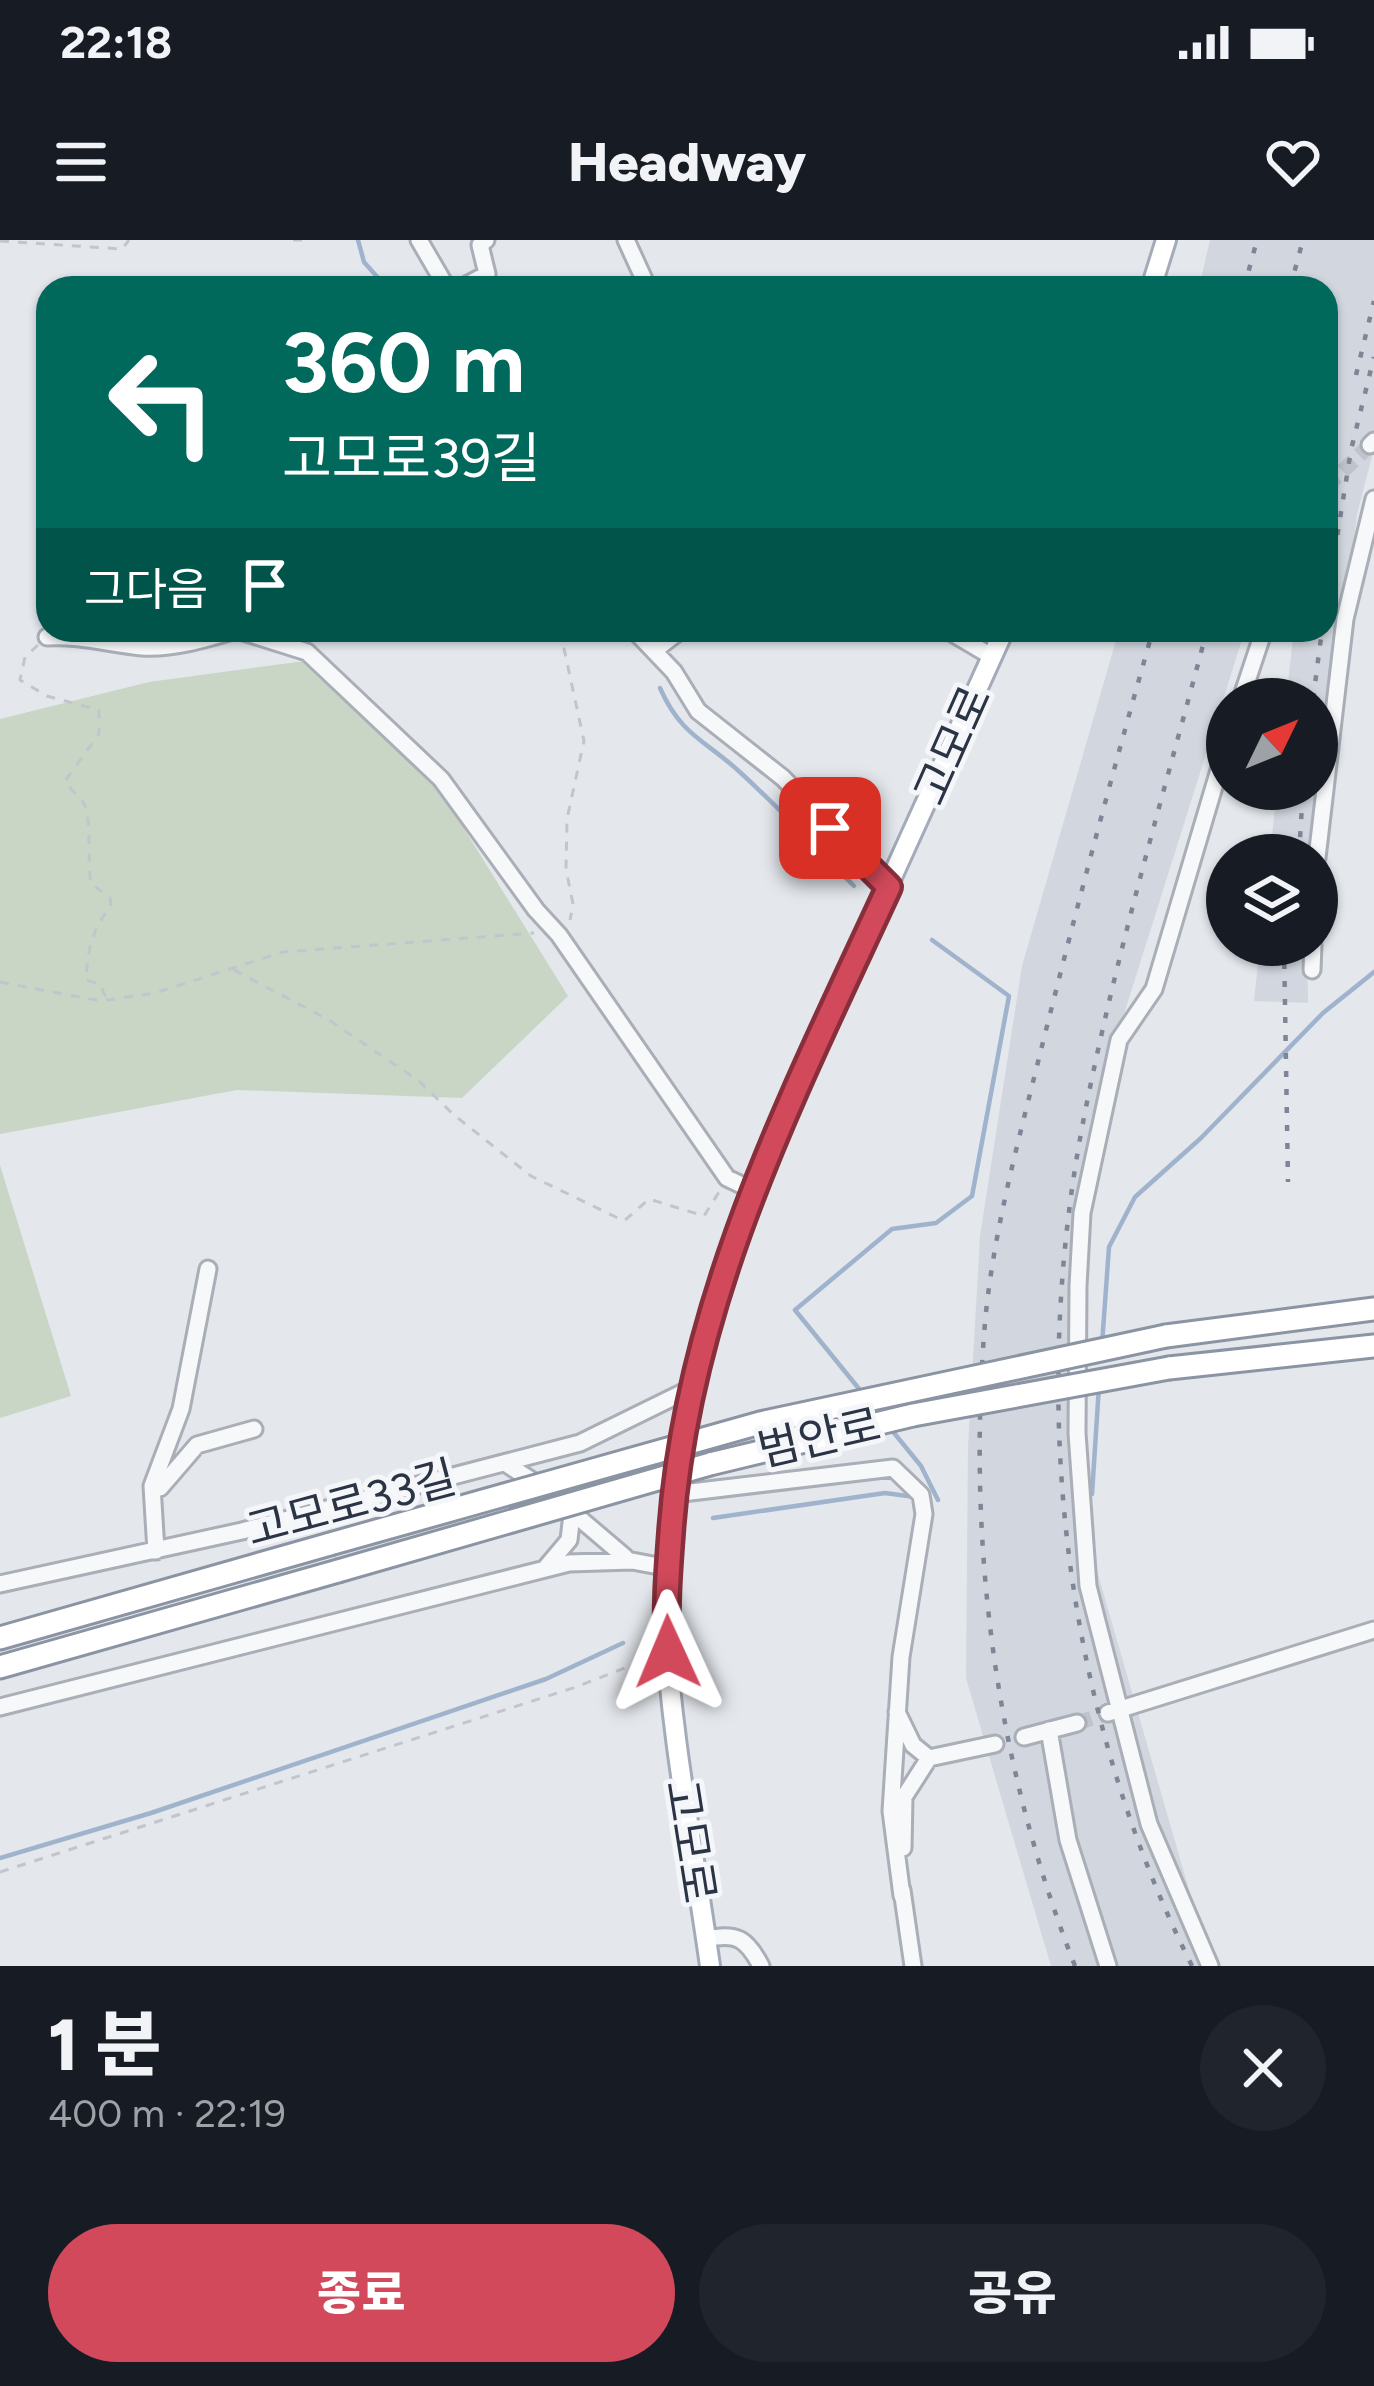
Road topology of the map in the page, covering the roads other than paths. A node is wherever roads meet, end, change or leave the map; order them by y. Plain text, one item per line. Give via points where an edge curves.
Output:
1 (418, 240) edge
2 (486, 240) edge
3 (626, 240) edge
4 (1166, 240) edge
5 (440, 276) edge
6 (483, 276) edge
7 (642, 276) edge
8 (1155, 276) edge
9 (1374, 499) edge
10 (118, 642) edge
11 (196, 642) edge
12 (275, 642) edge
13 (647, 642) edge
14 (666, 642) edge
15 (967, 642) edge
16 (998, 642) edge
17 (1260, 642) edge
18 (656, 650) junction
19 (991, 656) junction
20 (1248, 678) edge
21 (1207, 810) edge
22 (1320, 834) edge
23 (889, 887) junction
24 (1312, 966) edge
25 (1312, 970) dead end
26 (752, 1190) junction
27 (208, 1269) dead end
28 (1374, 1309) edge
29 (1374, 1346) edge
30 (690, 1389) junction
31 (254, 1429) dead end
32 (505, 1463) junction
33 (674, 1494) junction
34 (152, 1504) junction
35 (572, 1514) junction
36 (156, 1551) junction
37 (632, 1561) junction
38 (544, 1568) junction
39 (669, 1568) junction
40 (0, 1585) edge
41 (1374, 1630) edge
42 (0, 1638) edge
43 (0, 1667) edge
44 (0, 1707) edge
45 (897, 1712) junction
46 (1113, 1712) junction
47 (1077, 1723) tunnel mouth
48 (1049, 1730) junction
49 (1024, 1737) dead end
50 (995, 1744) dead end
51 (929, 1759) junction
52 (902, 1896) junction
53 (706, 1939) junction
54 (710, 1966) edge
55 (761, 1966) edge
56 (914, 1966) edge
57 (1108, 1966) edge
58 (1210, 1966) edge

1 - 5 street
2 - 6 street
3 - 7 street
4 - 8 main road
9 - 22 street via 1345,619
10 - 11 street
12 - 26 street via 307,652 441,779 727,1178
13 - 18 street
14 - 18 street
15 - 19 street
16 - 19 main road, 고모로
17 - 20 street
18 - 23 street via 698,711 783,778
19 - 23 main road, 고모로
21 - 46 street via 1154,989 1119,1040 1082,1213 1077,1433 1088,1586
23 - 26 main road, 고모로
24 - 25 street
26 - 30 main road, 고모로
27 - 34 street via 181,1409
28 - 42 highway, 범안로, bridge via 1166,1336 760,1423
29 - 43 highway, 범안로, bridge via 1169,1368 913,1415 728,1459
30 - 32 street, 고모로33길 via 580,1443
30 - 33 main road, 고모로
31 - 34 street via 197,1444
32 - 35 street
32 - 36 street, 고모로33길
33 - 39 main road, 고모로
33 - 45 street via 893,1468 921,1495 924,1523
34 - 36 street
35 - 37 street
35 - 38 street via 569,1540
36 - 40 street, 고모로33길
37 - 38 street
37 - 39 street
38 - 44 street
39 - 53 main road, 고모로 via 678,1760
41 - 46 street
45 - 51 street
45 - 52 street via 890,1811
46 - 58 street via 1149,1824
47 - 48 street
48 - 49 street
48 - 57 street via 1068,1840
50 - 51 street
51 - 52 street via 904,1797
52 - 56 street
53 - 54 main road, 고모로
53 - 55 street via 733,1934 749,1942

